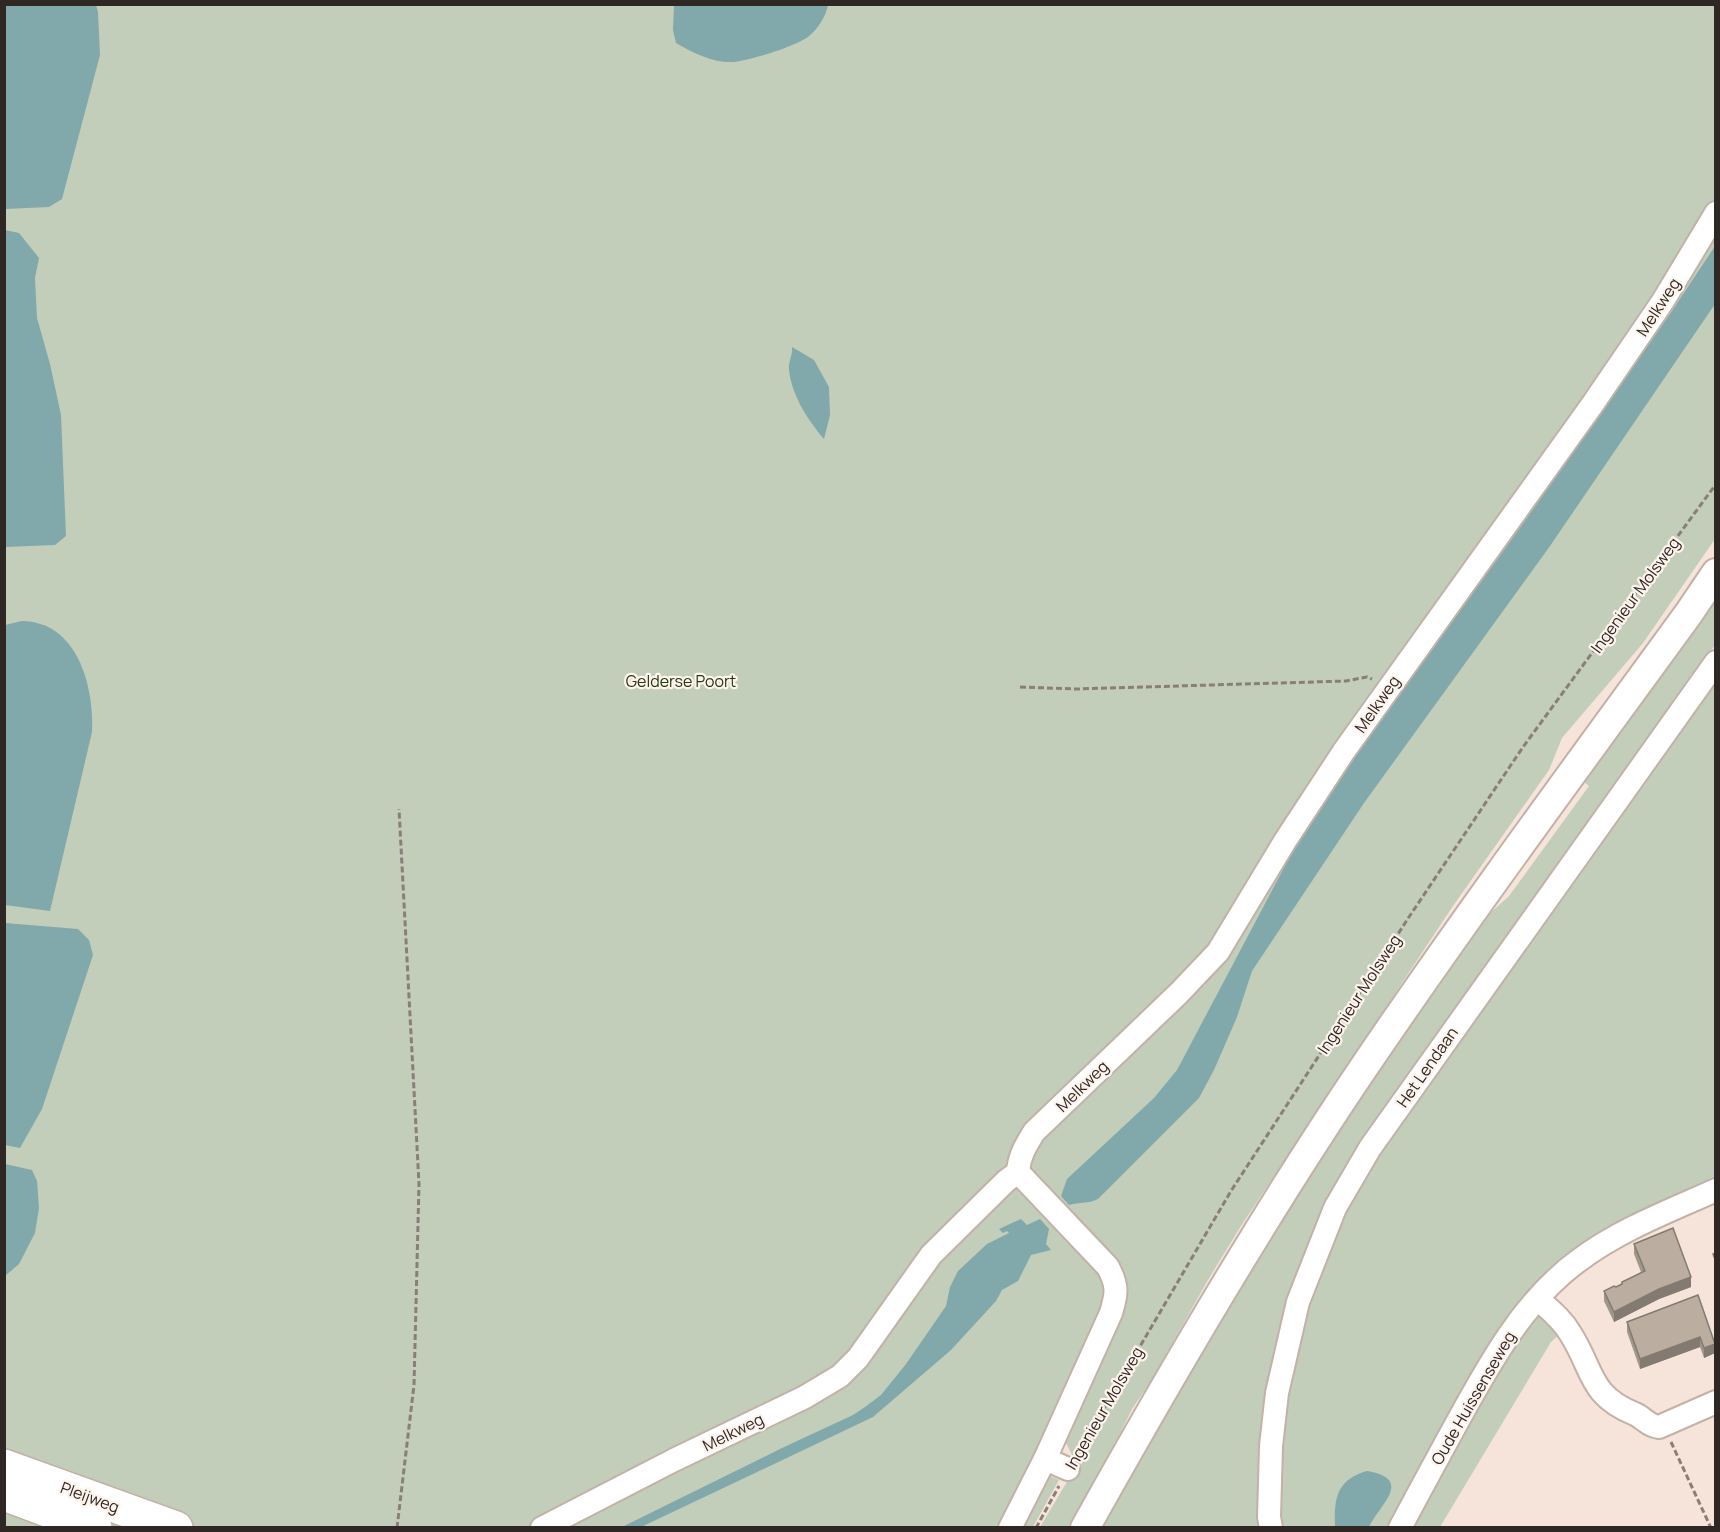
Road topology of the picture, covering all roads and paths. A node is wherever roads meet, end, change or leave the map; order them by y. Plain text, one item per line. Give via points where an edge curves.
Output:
1 (1716, 213) edge
2 (1716, 484) edge
3 (1716, 573) edge
4 (1716, 663) edge
5 (1390, 685) junction
6 (1020, 687) dead end
7 (399, 809) dead end
8 (1018, 1172) junction
9 (1716, 1190) edge
10 (1538, 1299) junction
11 (1716, 1402) edge
12 (1045, 1459) junction
13 (4, 1466) edge
14 (1068, 1469) junction
15 (4, 1494) edge
16 (95, 1527) edge
17 (176, 1527) edge
18 (397, 1527) edge
19 (542, 1527) edge
20 (1010, 1527) edge
21 (1036, 1527) edge
22 (1085, 1527) edge
23 (1271, 1527) edge
24 (1400, 1527) edge

1 - 5 street, Melkweg via 1663,301 1592,405
2 - 14 path, Ingenieur Molsweg via 1523,747 1409,917 1231,1191
3 - 22 main road via 1360,1072 1175,1367
4 - 23 street, Het Lendaan via 1370,1148 1335,1208 1298,1302 1277,1393 1271,1446
5 - 6 path via 1367,677 1346,681 1087,689
5 - 8 street, Melkweg via 1285,841 1218,952 1034,1132
7 - 18 path via 419,1184 414,1385
8 - 12 street via 1108,1267 1116,1281 1117,1295 1111,1313
8 - 19 street, Melkweg via 931,1255 858,1358 840,1376
9 - 10 street, Oude Huissenseweg via 1623,1232 1578,1261
10 - 11 street via 1560,1319 1600,1392 1614,1405 1659,1427
10 - 24 street, Oude Huissenseweg via 1514,1328 1476,1388
12 - 14 street
12 - 20 street
13 - 17 highway, Pleijweg
14 - 21 path, Ingenieur Molsweg
15 - 16 highway, Pleijweg

